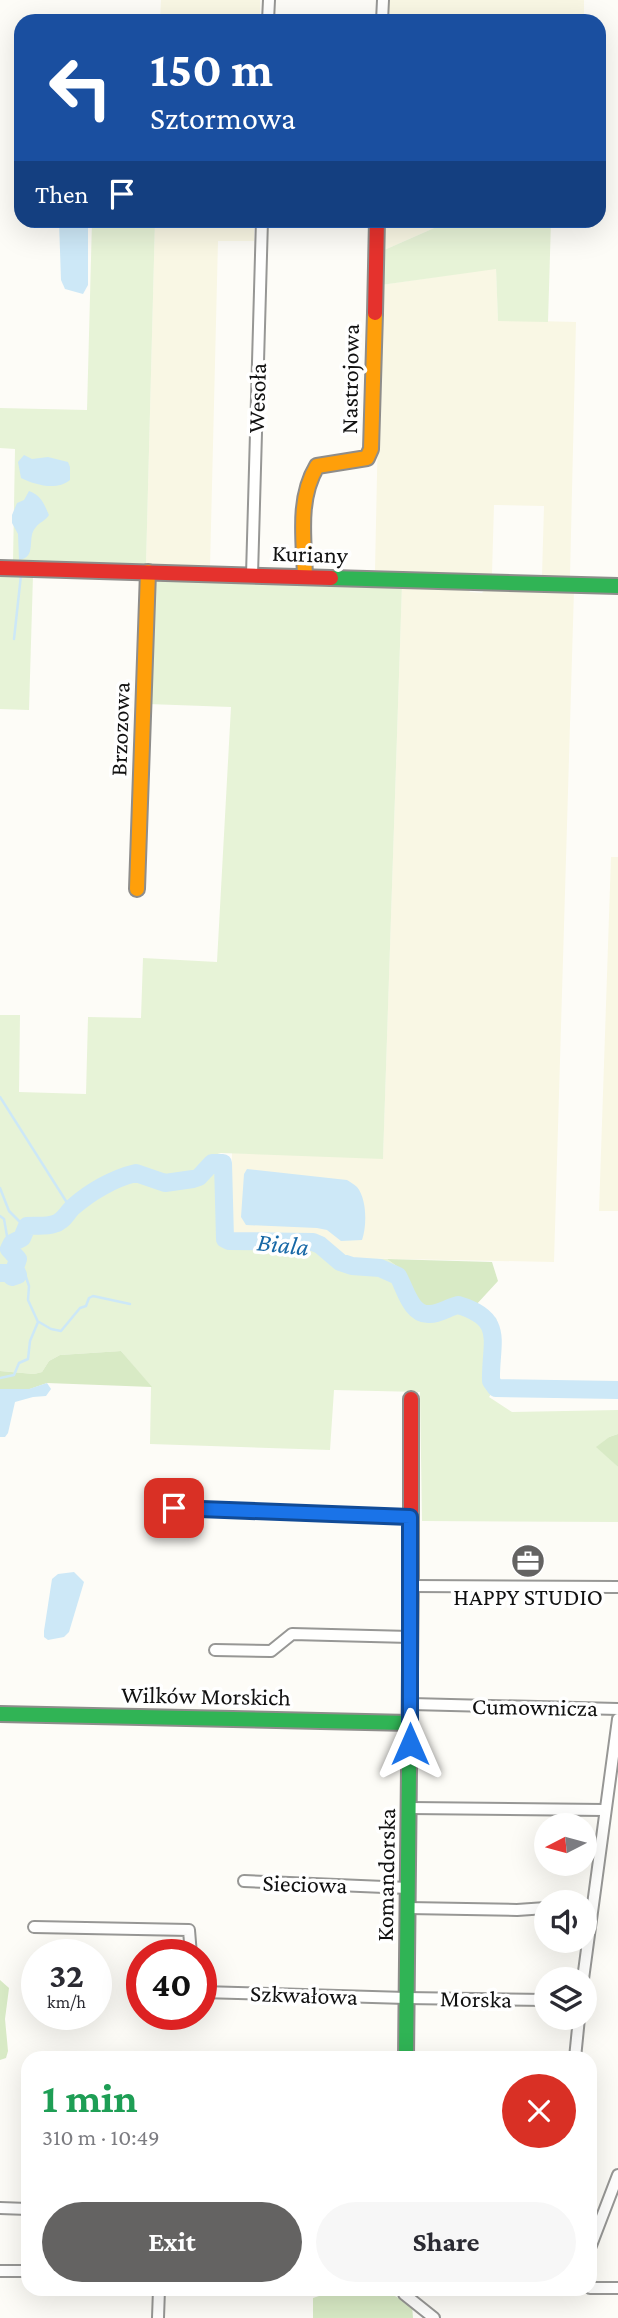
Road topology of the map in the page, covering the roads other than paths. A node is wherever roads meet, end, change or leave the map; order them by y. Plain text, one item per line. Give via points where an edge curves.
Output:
1 (262, 228) edge
2 (377, 228) edge
3 (0, 568) edge
4 (148, 572) junction
5 (252, 575) junction
6 (305, 577) junction
7 (618, 586) edge
8 (137, 889) dead end
9 (411, 1399) dead end
10 (174, 1508) dead end
11 (410, 1517) junction
12 (411, 1586) junction
13 (618, 1587) edge
14 (410, 1637) junction
15 (215, 1650) dead end
16 (411, 1704) junction
17 (618, 1709) edge
18 (0, 1714) edge
19 (618, 1719) edge
20 (410, 1723) junction
21 (410, 1808) junction
22 (604, 1810) junction
23 (244, 1881) dead end
24 (408, 1888) junction
25 (592, 1890) edge
26 (408, 1908) junction
27 (534, 1909) edge
28 (34, 1927) dead end
29 (190, 1939) edge
30 (217, 1992) edge
31 (406, 1998) junction
32 (534, 2000) edge
33 (578, 2030) edge
34 (406, 2051) edge
35 (576, 2051) edge
36 (618, 2175) edge
37 (0, 2208) edge
38 (21, 2208) edge
39 (597, 2230) edge
40 (0, 2270) edge
41 (21, 2272) edge
42 (597, 2287) edge
43 (618, 2288) edge
44 (159, 2296) edge
45 (406, 2296) edge
46 (159, 2318) edge
47 (434, 2318) edge

1 - 5 street, Wesoła
2 - 6 street, Nastrojowa via 371,449 367,458 317,466 312,472 305,493
3 - 4 street, Kuriany
4 - 5 street, Kuriany
4 - 8 street, Brzozowa
5 - 6 street, Kuriany
6 - 7 street, Kuriany
9 - 11 street, Komandorska
10 - 11 street
11 - 12 street, Komandorska
12 - 13 street
12 - 14 street, Komandorska
14 - 15 street via 292,1634 271,1651
14 - 16 street, Komandorska
16 - 17 street, Cumownicza
16 - 20 street, Komandorska
18 - 20 street, Wilków Morskich
19 - 22 street
20 - 21 street, Komandorska
21 - 22 street
21 - 24 street, Komandorska
22 - 25 street
23 - 24 street, Sieciowa
24 - 26 street, Komandorska
26 - 27 street
26 - 31 street, Komandorska
28 - 29 street via 189,1930
30 - 31 street, Szkwałowa
31 - 32 street, Morska
31 - 34 street, Komandorska
33 - 35 street
36 - 39 street
37 - 38 street
40 - 41 street
42 - 43 street
44 - 46 street
45 - 47 street

